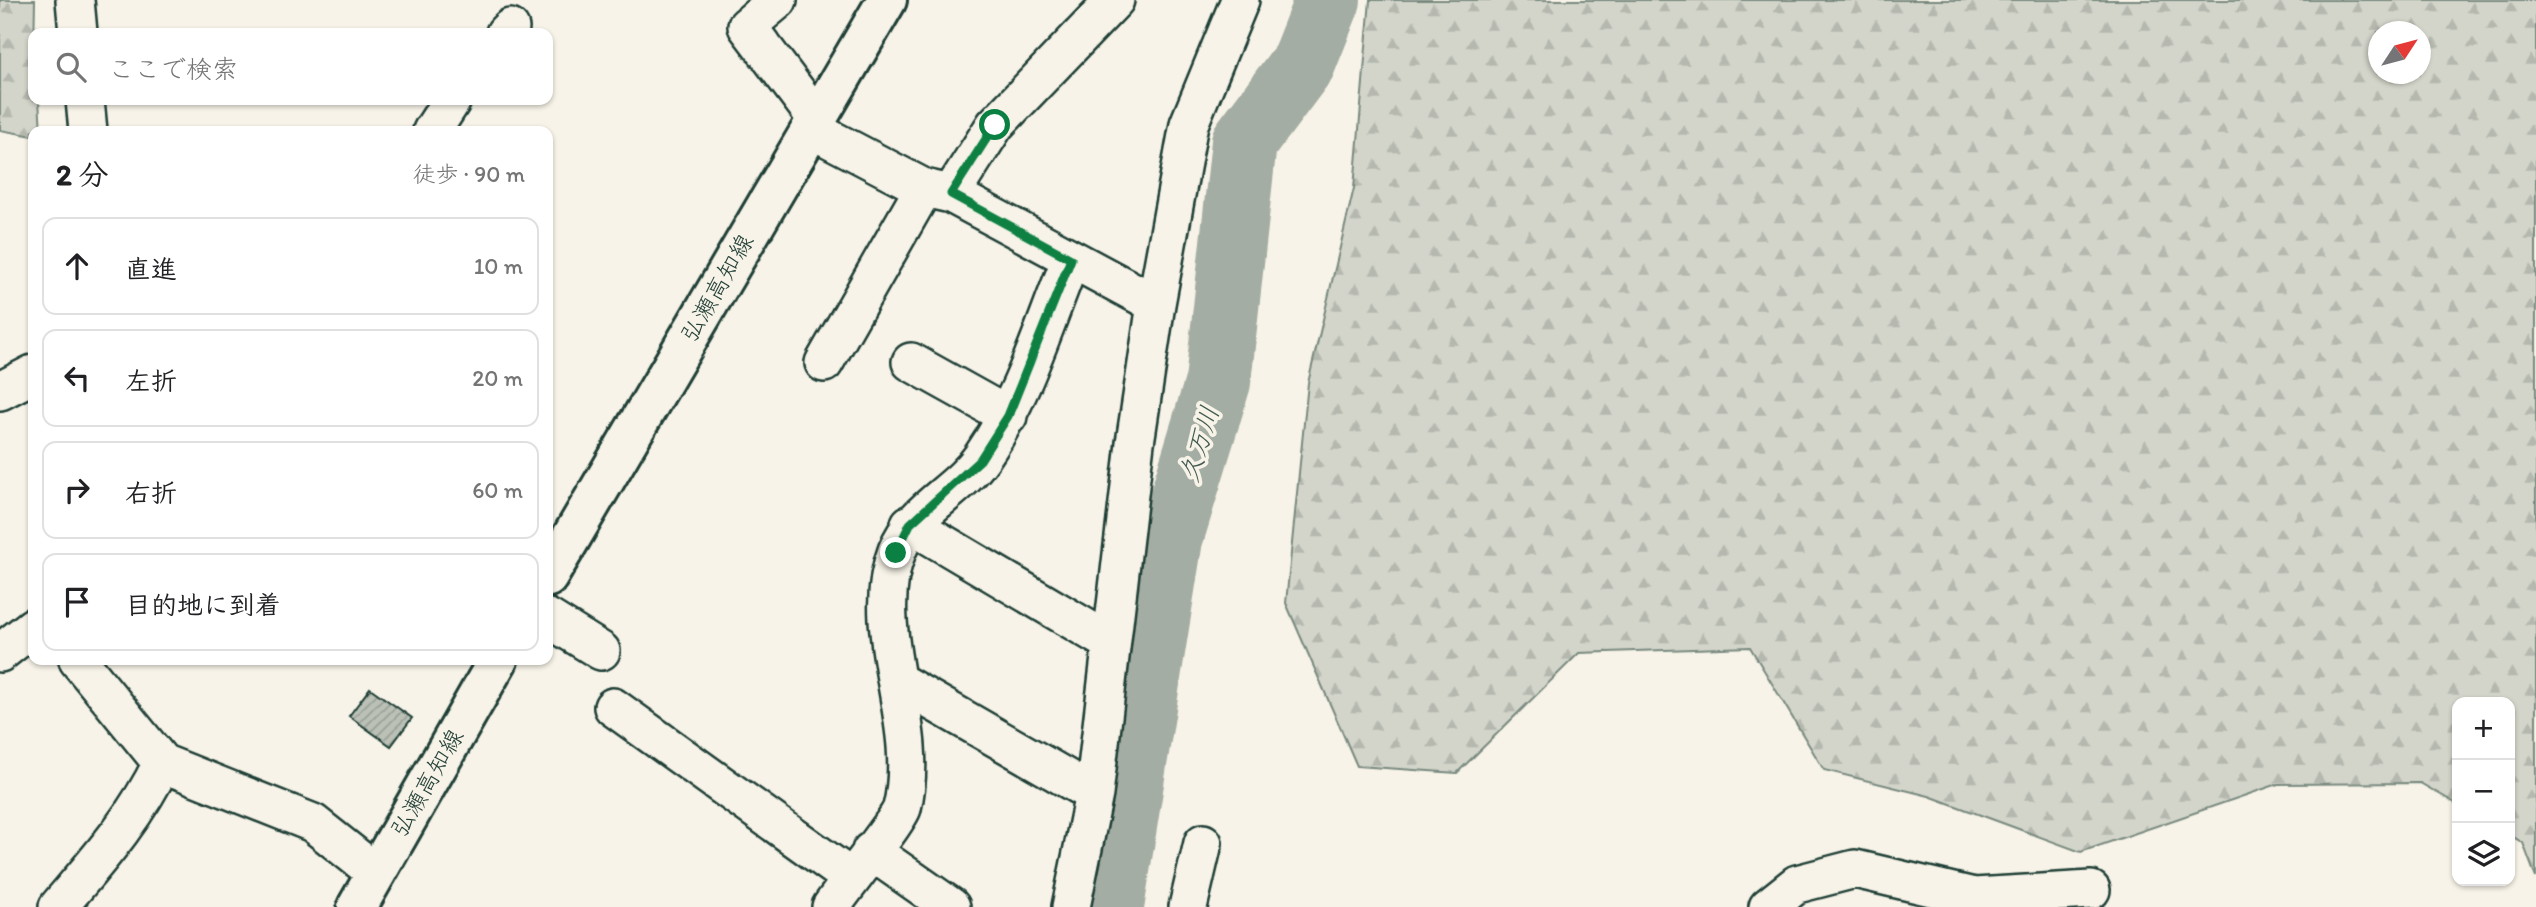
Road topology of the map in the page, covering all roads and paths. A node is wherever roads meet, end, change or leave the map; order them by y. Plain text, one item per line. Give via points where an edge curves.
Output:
1 (75, 0) edge
2 (778, 0) edge
3 (887, 0) edge
4 (1115, 0) edge
5 (1240, 0) edge
6 (78, 28) edge
7 (85, 105) edge
8 (449, 105) edge
9 (814, 124) junction
10 (88, 126) edge
11 (435, 126) edge
12 (937, 191) junction
13 (1071, 259) junction
14 (1156, 304) junction
15 (911, 362) dead end
16 (824, 363) dead end
17 (28, 377) edge
18 (0, 391) edge
19 (1008, 416) junction
20 (910, 524) junction
21 (553, 553) edge
22 (553, 621) edge
23 (28, 631) edge
24 (1111, 643) junction
25 (601, 651) dead end
26 (0, 653) edge
27 (82, 665) edge
28 (495, 665) edge
29 (899, 682) junction
30 (613, 707) dead end
31 (162, 763) junction
32 (1094, 794) junction
33 (1203, 843) dead end
34 (851, 879) edge
35 (2091, 890) dead end
36 (369, 895) edge
37 (58, 907) edge
38 (951, 907) edge
39 (1071, 907) edge
40 (1188, 907) edge
41 (1768, 907) edge

1 - 6 street
2 - 9 street via 747,26
3 - 9 main road, 弘瀬高知線
4 - 12 street
5 - 14 street via 1189,124
7 - 10 street
8 - 11 street
9 - 12 street
9 - 21 main road, 弘瀬高知線
12 - 13 street
12 - 16 street
13 - 14 street
13 - 19 street
14 - 24 street
15 - 19 street
17 - 18 street
19 - 20 street via 980,460
20 - 24 street
20 - 29 street via 896,553 886,608
22 - 25 street
23 - 26 street
24 - 32 street
27 - 31 street
28 - 36 main road, 弘瀬高知線
29 - 32 street
29 - 34 street via 908,744 902,810
30 - 34 street
31 - 36 street via 313,823
31 - 37 street via 128,824
32 - 39 street
33 - 40 street
34 - 38 street
35 - 41 street via 1974,897 1855,869 1797,884

